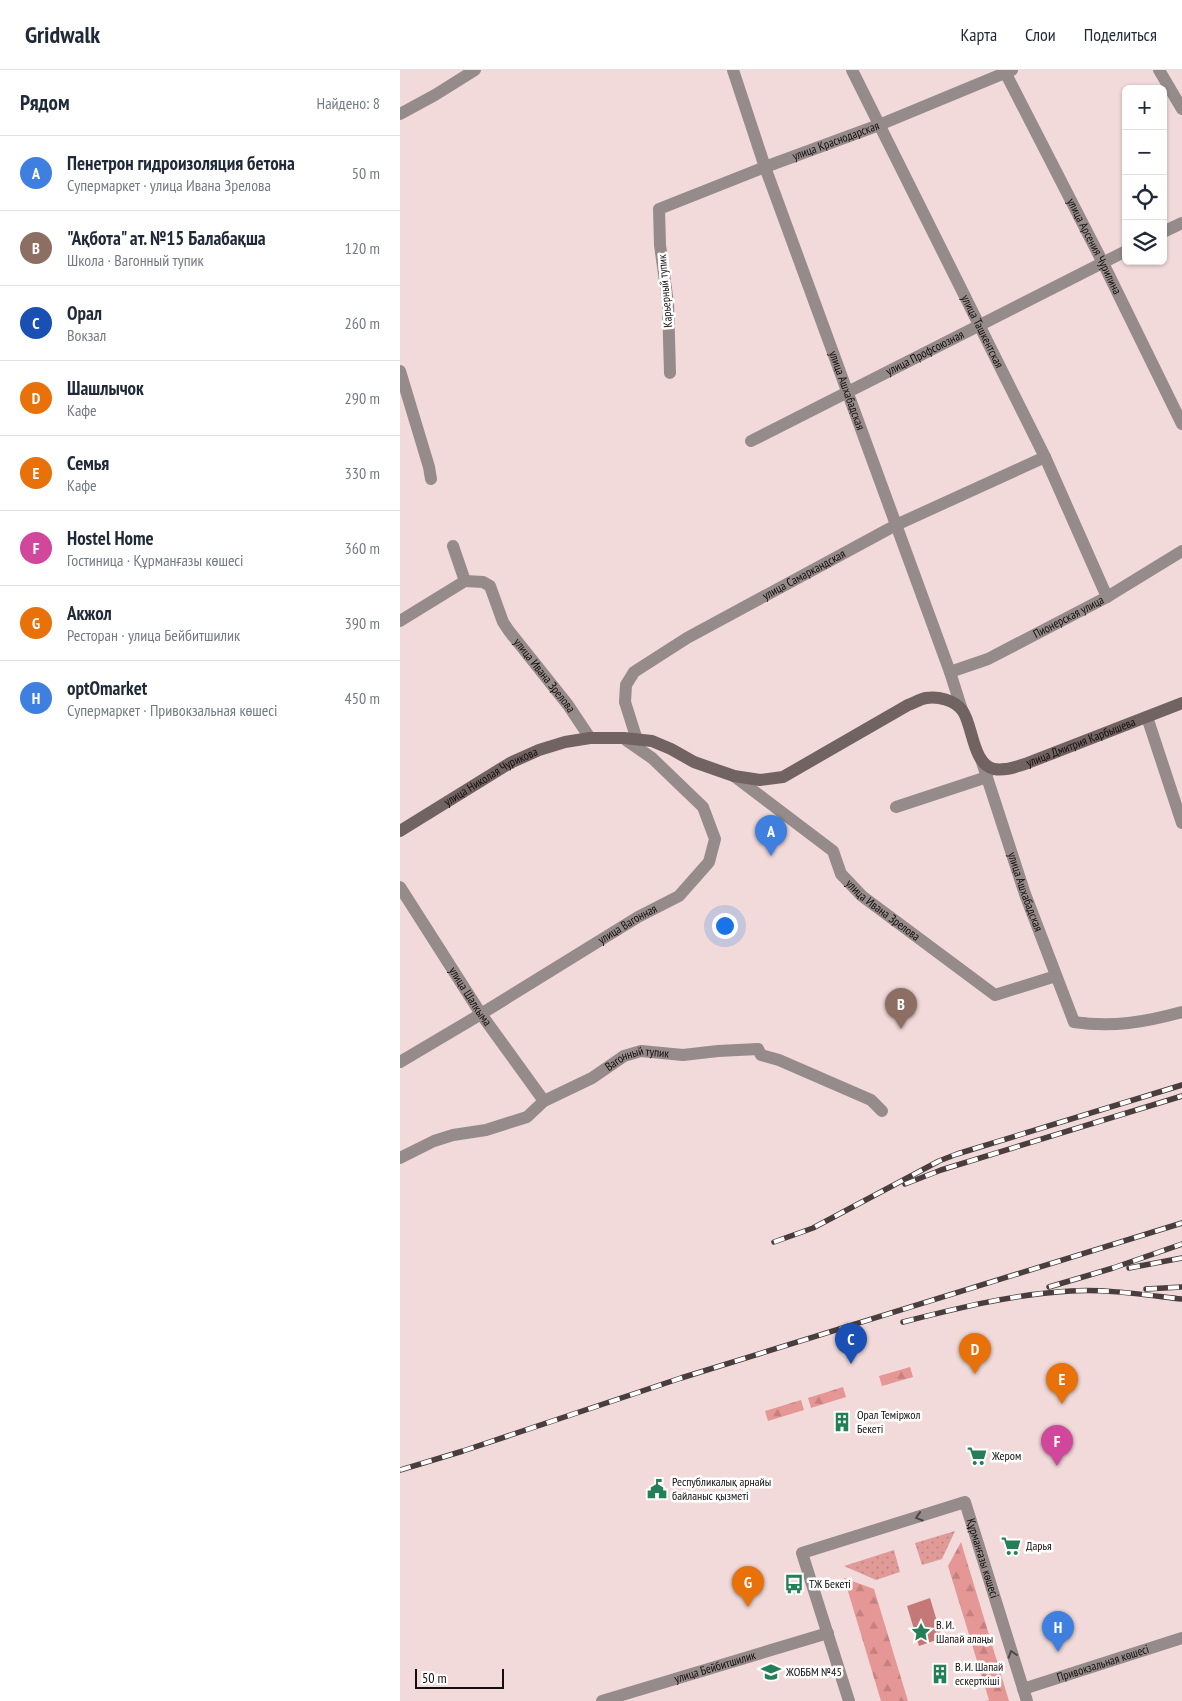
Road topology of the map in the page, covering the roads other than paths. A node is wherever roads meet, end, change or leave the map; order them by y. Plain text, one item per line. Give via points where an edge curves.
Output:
1 (475, 70) edge
2 (733, 70) edge
3 (852, 70) edge
4 (1158, 70) edge
5 (1007, 71) edge
6 (1182, 109) edge
7 (400, 114) edge
8 (880, 125) junction
9 (765, 166) junction
10 (659, 210) joint
11 (1182, 223) edge
12 (1167, 230) edge
13 (1122, 253) edge
14 (1103, 263) junction
15 (979, 326) junction
16 (400, 371) edge
17 (670, 373) dead end
18 (847, 392) junction
19 (405, 405) edge
20 (1182, 424) edge
21 (751, 440) dead end
22 (1045, 457) junction
23 (431, 479) dead end
24 (896, 525) junction
25 (453, 546) dead end
26 (1182, 551) edge
27 (465, 581) junction
28 (1107, 597) junction
29 (400, 621) edge
30 (950, 672) junction
31 (1182, 703) edge
32 (962, 710) junction
33 (1147, 717) junction
34 (590, 738) junction
35 (624, 738) junction
36 (637, 740) junction
37 (980, 759) junction
38 (734, 776) junction
39 (986, 777) junction
40 (896, 807) dead end
41 (1182, 823) edge
42 (400, 831) edge
43 (400, 887) edge
44 (1056, 976) junction
45 (1182, 1012) edge
46 (481, 1014) junction
47 (400, 1062) edge
48 (544, 1102) junction
49 (882, 1111) dead end
50 (400, 1158) edge
51 (828, 1633) junction
52 (1182, 1638) edge
53 (1025, 1695) edge
54 (602, 1701) edge
55 (849, 1701) edge

1 - 7 street
2 - 9 street, улица Ашхабадская
3 - 8 street, улица Ташкентская
4 - 6 street
5 - 8 street, улица Краснодарская
5 - 14 street, улица Арсения Чурилина
8 - 9 street, улица Краснодарская
8 - 15 street, улица Ташкентская
9 - 10 street, улица Краснодарская
9 - 18 street, улица Ашхабадская
10 - 17 street, Карьерный тупик via 668,303
11 - 12 street
13 - 14 street, улица Профсоюзная
14 - 15 street, улица Профсоюзная
14 - 20 street, улица Арсения Чурилина
15 - 18 street, улица Профсоюзная
15 - 22 street, улица Ташкентская
16 - 19 street
18 - 21 street, улица Профсоюзная
18 - 24 street, улица Ашхабадская
19 - 23 street
22 - 24 street, улица Самаркандская
22 - 28 street, улица Ташкентская
24 - 30 street, улица Ашхабадская
24 - 36 street, улица Самаркандская via 687,638 634,672 626,685 625,702
25 - 27 street
26 - 28 street, Пионерская улица
27 - 29 street
27 - 34 street, улица Ивана Зрелова via 483,582 490,586 509,632 568,705
28 - 30 street, Пионерская улица via 988,659
30 - 32 street, улица Ашхабадская
31 - 33 street, улица Дмитрия Карбышева
32 - 37 street
32 - 38 street, улица Ивана Зрелова via 939,697 926,698 908,705 784,776 760,780
33 - 37 street, улица Дмитрия Карбышева via 1005,770 992,768
33 - 41 street
34 - 35 street, улица Ивана Зрелова
34 - 42 street, улица Николая Чурикова via 538,750 510,763
35 - 36 street, улица Ивана Зрелова
35 - 46 street, улица Вагонная via 652,758 703,807 715,839 709,862 679,896 638,917
36 - 38 street, улица Ивана Зрелова via 652,741 694,762
37 - 39 street, улица Ашхабадская
38 - 44 street, улица Ивана Зрелова via 833,851 841,874 862,896 995,995
39 - 40 street
39 - 44 street, улица Ашхабадская
43 - 46 street, улица Шалкыма
44 - 45 street, улица Ашхабадская via 1074,1022 1096,1025 1148,1021
46 - 47 street, улица Вагонная
46 - 48 street, улица Шалкыма
48 - 49 street, Вагонный тупик via 592,1078 624,1056 641,1051 683,1055 758,1049 762,1055 871,1100
48 - 50 street, Вагонный тупик via 527,1117 434,1141
53 -> 51 street, Құрманғазы көшесі via 965,1502 802,1553
51 - 54 street, улица Бейбитшилик
51 - 55 street
52 - 53 street, Привокзальная көшесі

